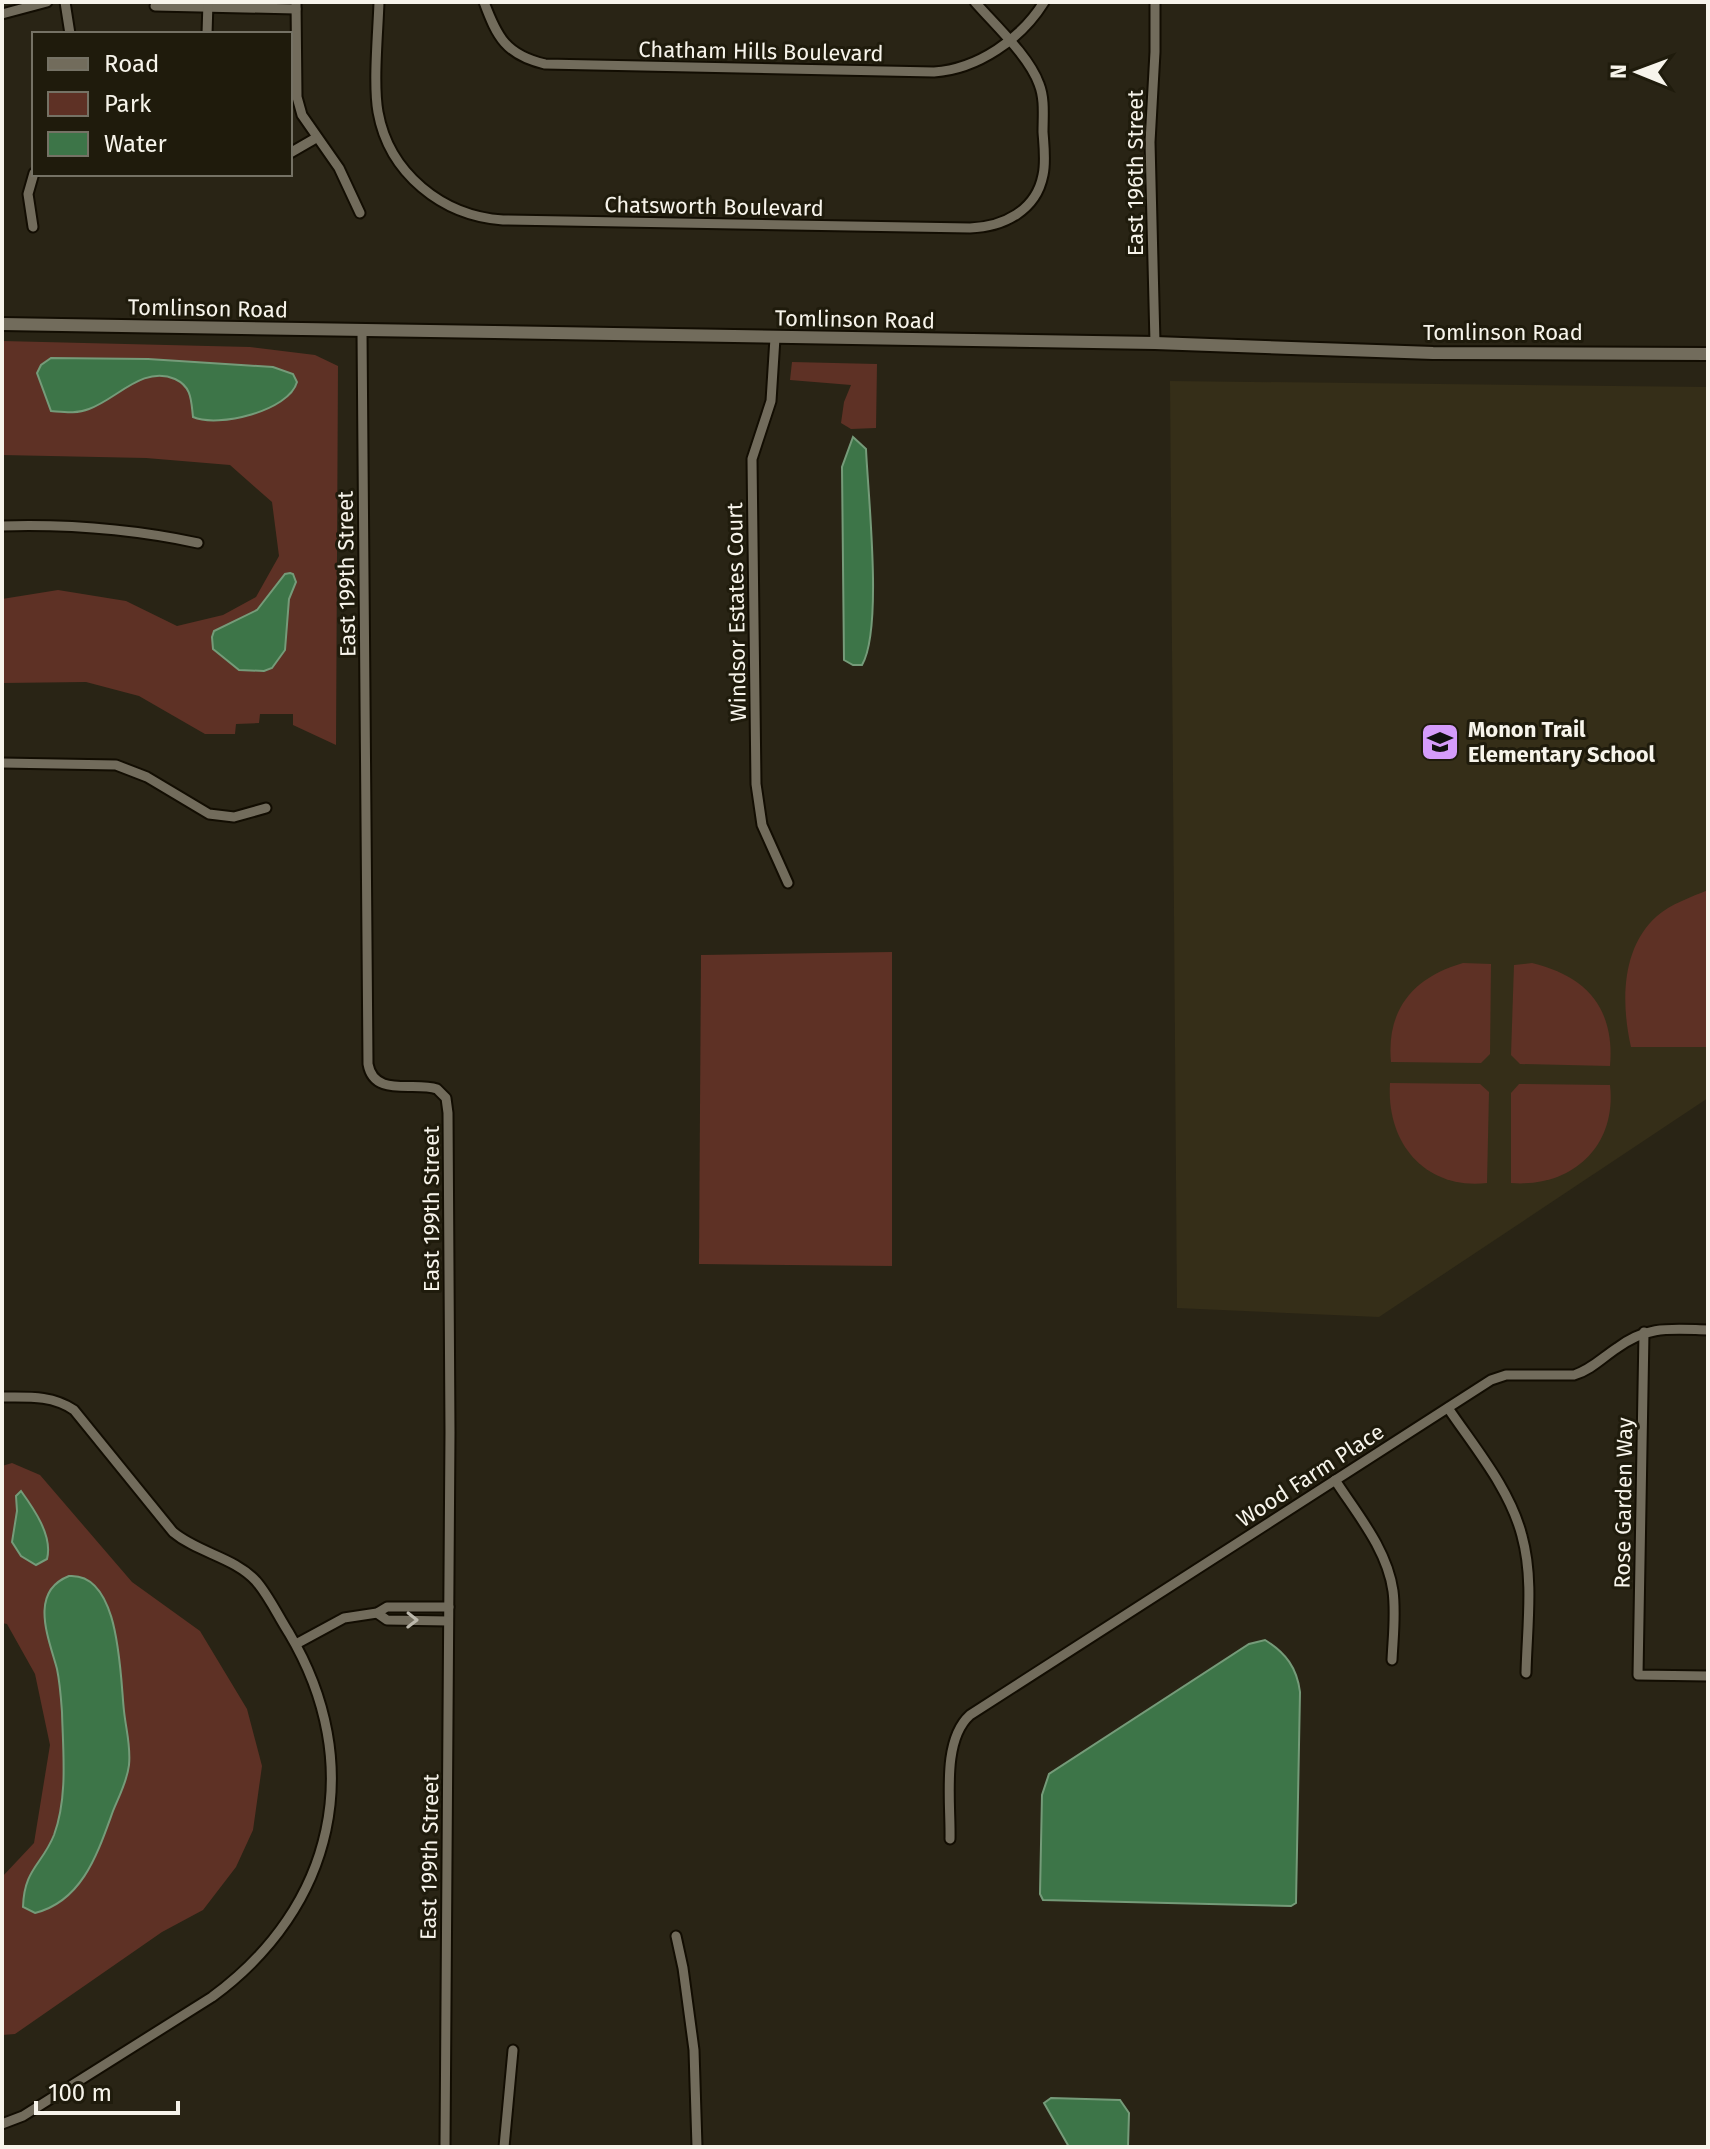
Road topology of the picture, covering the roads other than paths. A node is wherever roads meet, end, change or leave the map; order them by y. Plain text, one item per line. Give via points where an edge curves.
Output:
1 (47, 2) edge
2 (65, 2) edge
3 (379, 2) edge
4 (484, 2) edge
5 (975, 2) edge
6 (1044, 2) edge
7 (1154, 2) edge
8 (208, 5) edge
9 (155, 6) dead end
10 (296, 6) edge
11 (2, 14) edge
12 (70, 32) edge
13 (207, 32) edge
14 (1009, 41) junction
15 (316, 138) junction
16 (292, 152) edge
17 (33, 176) edge
18 (360, 213) dead end
19 (33, 227) dead end
20 (2, 324) edge
21 (362, 332) junction
22 (775, 338) junction
23 (1155, 343) junction
24 (1708, 354) edge
25 (2, 526) edge
26 (198, 543) dead end
27 (2, 763) edge
28 (266, 808) dead end
29 (788, 883) dead end
30 (1708, 1330) edge
31 (1644, 1332) junction
32 (2, 1397) edge
33 (1448, 1408) junction
34 (1335, 1480) junction
35 (449, 1607) junction
36 (377, 1613) junction
37 (448, 1621) junction
38 (296, 1644) junction
39 (1392, 1660) dead end
40 (1526, 1673) dead end
41 (1708, 1676) edge
42 (950, 1839) dead end
43 (676, 1936) dead end
44 (513, 2050) dead end
45 (2, 2124) edge
46 (445, 2147) edge
47 (504, 2147) edge
48 (697, 2147) edge

1 - 11 street
2 - 12 street
3 - 14 street, Chatsworth Boulevard via 378,109 390,148 426,192 460,211 492,219 970,228 1004,223 1029,203 1044,168 1041,89
4 - 14 street, Chatham Hills Boulevard via 506,45 524,58 553,65 934,72 976,61
5 - 14 street, Chatsworth Boulevard
6 - 14 street, Chatham Hills Boulevard
7 - 23 street, East 196th Street via 1150,151
8 - 9 street
8 - 10 street
8 - 13 street
10 - 15 street via 297,97
15 - 16 street
15 - 18 street via 339,168
17 - 19 street via 28,194
20 - 21 street, Tomlinson Road
21 - 22 street, Tomlinson Road
21 - 35 street, East 199th Street via 368,1064 384,1085 432,1087 447,1104
22 - 23 street, Tomlinson Road
22 - 29 street, Windsor Estates Court via 771,401 752,459 756,784 765,834
23 - 24 street, Tomlinson Road via 1433,353
25 - 26 street via 111,528
27 - 28 street via 116,765 209,814 234,817
30 - 31 street, Wood Farm Place
31 - 33 street, Wood Farm Place via 1583,1372 1497,1377
31 - 41 street, Rose Garden Way via 1638,1675
32 - 38 street via 47,1398 74,1410 173,1532 258,1583
33 - 34 street, Wood Farm Place
33 - 40 street via 1504,1494 1522,1534 1528,1576
34 - 39 street via 1388,1569
34 - 42 street, Wood Farm Place via 965,1720 952,1753
35 - 36 street via 387,1607
35 - 37 street, East 199th Street
36 -> 37 street via 387,1620
36 - 38 street via 344,1618
37 - 46 street, East 199th Street
38 - 45 street via 320,1701 331,1768 322,1846 298,1904 265,1951 229,1984 32,2111
43 - 48 street via 694,2050
44 - 47 street

